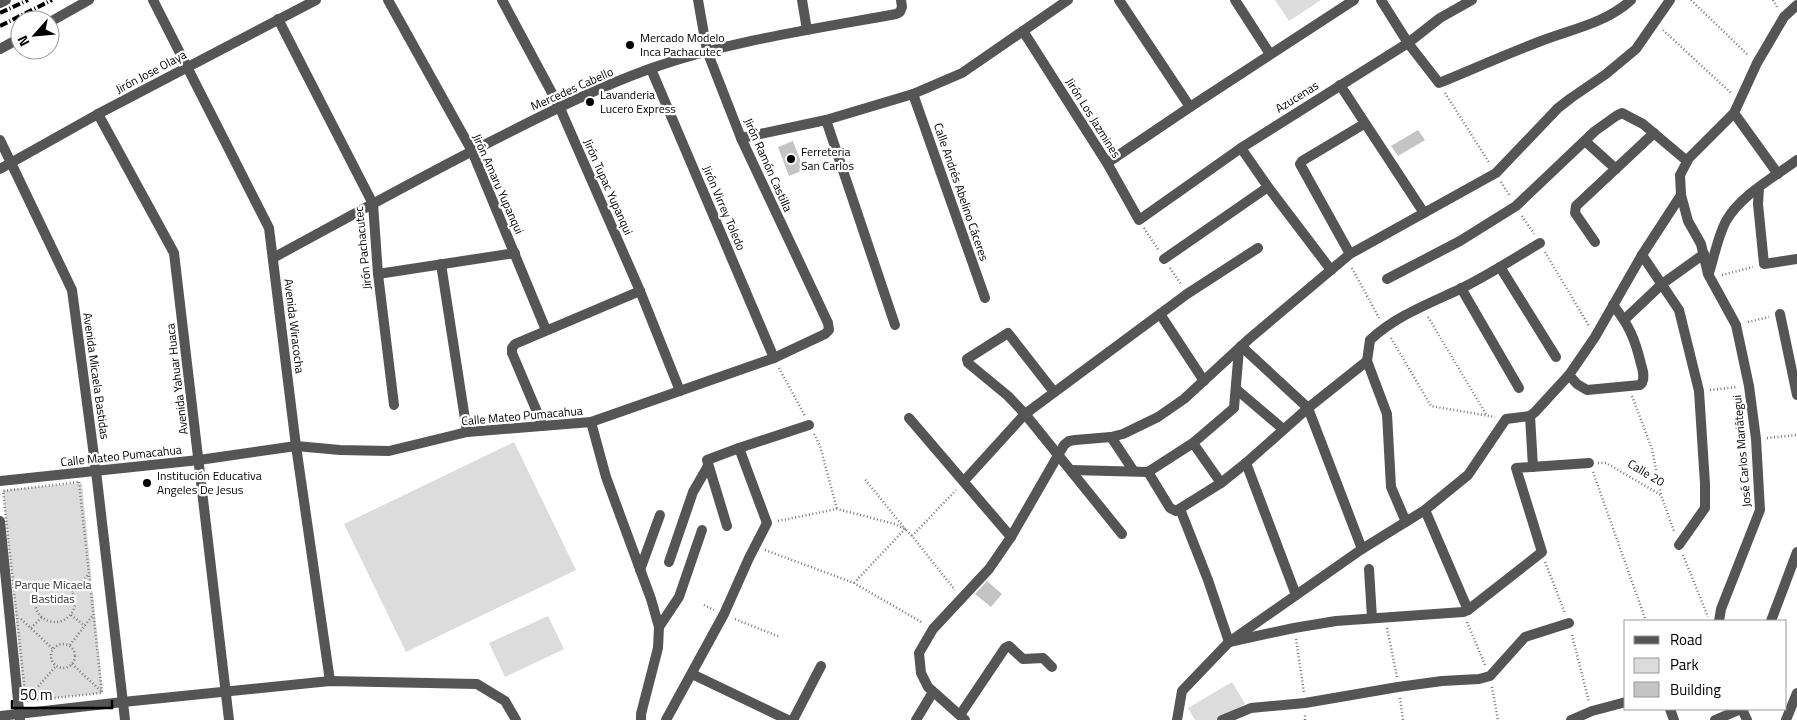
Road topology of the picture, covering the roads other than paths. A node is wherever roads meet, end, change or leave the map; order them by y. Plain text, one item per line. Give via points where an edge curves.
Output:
1 (6, 0) edge
2 (89, 0) edge
3 (153, 0) edge
4 (316, 0) edge
5 (388, 0) edge
6 (502, 0) edge
7 (698, 0) edge
8 (802, 0) edge
9 (1068, 0) edge
10 (1119, 0) edge
11 (1235, 0) edge
12 (1354, 0) edge
13 (1381, 0) edge
14 (1472, 0) edge
15 (1630, 0) edge
16 (1670, 0) edge
17 (0, 3) edge
18 (901, 4) edge
19 (1797, 5) edge
20 (60, 16) edge
21 (278, 19) junction
22 (807, 30) junction
23 (1023, 31) junction
24 (1408, 44) junction
25 (707, 51) junction
26 (1270, 54) junction
27 (188, 67) junction
28 (651, 69) junction
29 (1340, 85) junction
30 (913, 94) junction
31 (559, 106) junction
32 (1190, 107) junction
33 (98, 114) junction
34 (1734, 114) junction
35 (826, 120) junction
36 (1364, 124) junction
37 (1654, 133) junction
38 (741, 138) junction
39 (0, 140) edge
40 (1585, 141) junction
41 (1241, 148) junction
42 (472, 151) junction
43 (1797, 160) edge
44 (1687, 161) junction
45 (12, 162) junction
46 (1107, 163) junction
47 (0, 169) edge
48 (1616, 169) junction
49 (1778, 174) junction
50 (1268, 187) junction
51 (1759, 188) junction
52 (1681, 195) junction
53 (373, 204) junction
54 (1424, 213) junction
55 (1139, 220) joint
56 (1595, 242) dead end
57 (1540, 243) dead end
58 (1258, 248) dead end
59 (515, 252) junction
60 (1350, 254) junction
61 (1704, 254) junction
62 (1642, 255) junction
63 (273, 258) junction
64 (1164, 259) dead end
65 (1797, 259) edge
66 (441, 264) junction
67 (1500, 267) junction
68 (1331, 270) junction
69 (378, 274) junction
70 (1710, 276) junction
71 (1387, 279) dead end
72 (1662, 284) junction
73 (1461, 288) junction
74 (640, 291) junction
75 (985, 298) dead end
76 (1614, 304) junction
77 (1160, 314) junction
78 (1780, 314) road end
79 (1625, 319) junction
80 (895, 325) dead end
81 (546, 330) junction
82 (825, 334) joint
83 (1240, 347) junction
84 (1556, 357) dead end
85 (774, 358) junction
86 (1367, 361) junction
87 (1569, 375) junction
88 (1204, 381) junction
89 (1519, 388) dead end
90 (1236, 389) junction
91 (680, 391) junction
92 (1054, 392) junction
93 (1797, 394) edge
94 (394, 405) dead end
95 (1308, 408) junction
96 (1025, 414) junction
97 (1530, 416) junction
98 (909, 418) dead end
99 (591, 422) junction
100 (809, 424) dead end
101 (543, 426) junction
102 (1283, 429) junction
103 (468, 432) junction
104 (1111, 437) junction
105 (1192, 443) junction
106 (296, 446) junction
107 (739, 448) junction
108 (1058, 455) junction
109 (199, 460) junction
110 (1246, 463) junction
111 (1590, 464) road end
112 (708, 466) junction
113 (1533, 467) junction
114 (1071, 470) junction
115 (1133, 470) junction
116 (96, 471) junction
117 (1148, 472) junction
118 (0, 481) edge
119 (964, 481) junction
120 (1221, 483) junction
121 (1180, 509) junction
122 (1425, 510) junction
123 (660, 515) dead end
124 (0, 521) edge
125 (1406, 522) junction
126 (728, 526) dead end
127 (702, 530) dead end
128 (1122, 534) dead end
129 (1011, 537) junction
130 (1679, 545) road end
131 (1362, 549) junction
132 (1797, 552) edge
133 (669, 562) dead end
134 (1369, 568) dead end
135 (640, 570) junction
136 (1296, 595) junction
137 (1468, 610) junction
138 (1372, 618) junction
139 (1719, 620) edge
140 (1771, 620) edge
141 (1569, 623) dead end
142 (659, 627) junction
143 (1228, 642) junction
144 (821, 666) dead end
145 (1052, 667) dead end
146 (692, 674) junction
147 (330, 681) junction
148 (933, 692) junction
149 (226, 693) junction
150 (1797, 693) edge
151 (122, 702) junction
152 (1624, 702) edge
153 (1739, 710) edge
154 (0, 716) edge
155 (19, 717) edge
156 (962, 718) edge
157 (125, 720) edge
158 (229, 720) edge
159 (516, 720) edge
160 (640, 720) edge
161 (666, 720) edge
162 (788, 720) edge
163 (793, 720) edge
164 (916, 720) edge
165 (1177, 720) edge
166 (1222, 720) edge
167 (1571, 720) edge
168 (1715, 720) edge
169 (1786, 720) edge

1 - 17 street
2 - 20 street
3 - 27 street, Avenida Wiracocha
4 - 21 street, Jirón Jose Olaya
5 - 42 street, Jirón Amaru Yupanqui
6 - 31 street, Jirón Tupac Yupanqui
7 - 25 street, Jirón Ramón Castilla
8 - 22 street
9 - 23 street
10 - 32 street
11 - 26 street
12 - 26 street
13 - 24 street
14 - 24 street, Azucenas via 1440,18
15 - 24 street via 1603,19 1439,83
16 - 54 street via 1636,49 1558,108 1496,173
18 - 22 street, Mercedes Cabello via 900,12 896,14
19 - 34 street via 1784,17 1756,63
21 - 27 street, Jirón Jose Olaya
21 - 53 street, Jirón Pachacutec
22 - 25 street, Mercedes Cabello
23 - 30 street via 962,73
23 - 46 street, Jirón Los Jazmines
24 - 29 street, Azucenas
25 - 28 street, Mercedes Cabello
25 - 38 street, Jirón Ramón Castilla
26 - 32 street
27 - 33 street, Jirón Jose Olaya
27 - 63 street, Avenida Wiracocha via 269,228
28 - 31 street, Mercedes Cabello
28 - 85 street, Jirón Virrey Toledo
29 - 36 street
29 - 41 street, Azucenas
30 - 35 street
30 - 75 street, Calle Andrés Abelino Cáceres
31 - 42 street, Mercedes Cabello
31 - 74 street, Jirón Tupac Yupanqui
32 - 46 street
33 - 45 street, Jirón Jose Olaya
33 - 109 street, Avenida Yahuar Huaca via 174,253
34 - 44 street
34 - 49 street
35 - 38 street
35 - 80 street
36 - 54 street
36 - 60 street via 1300,164
37 - 40 street via 1622,113
37 - 44 street
37 - 48 street
38 - 82 street, Jirón Ramón Castilla via 828,323 829,330
39 - 45 street, Avenida Micaela Bastidas
40 - 48 street
40 - 71 street via 1516,206 1460,241
41 - 50 street
41 - 55 street, Azucenas
42 - 53 street, Mercedes Cabello
42 - 59 street, Jirón Amaru Yupanqui
43 - 49 street
44 - 52 street via 1680,175
45 - 47 street, Jirón Jose Olaya
45 - 116 street, Avenida Micaela Bastidas via 72,290
46 - 55 street, Jirón Los Jazmines
48 - 56 street via 1575,209
49 - 51 street
50 - 64 street
50 - 68 street
51 - 65 street via 1764,264
51 - 70 street via 1734,209 1725,223
52 - 61 street, José Carlos Mariátegui via 1688,221
52 - 62 street
53 - 63 street, Mercedes Cabello
53 - 69 street, Jirón Pachacutec
54 - 60 street
57 - 67 street
58 - 77 street
59 - 66 street
59 - 81 street, Jirón Amaru Yupanqui
60 - 68 street
61 - 70 street, José Carlos Mariátegui
61 - 72 street
62 - 72 street
62 - 76 street
63 - 106 street, Avenida Wiracocha
66 - 69 street
66 - 103 street
67 - 73 street
67 - 84 street
68 - 83 street
69 - 94 street, Jirón Pachacutec
70 - 139 street, José Carlos Mariátegui via 1736,325 1756,439 1760,510
72 - 79 street
72 - 130 street via 1678,310 1699,391 1705,508
73 - 86 street via 1384,327 1370,340
73 - 89 street
74 - 81 street
74 - 91 street, Jirón Tupac Yupanqui
76 - 79 street
76 - 87 street
77 - 88 street
77 - 92 street
78 - 93 street
79 - 87 street via 1636,342 1644,380 1640,385 1587,390
81 - 101 street via 512,348
82 - 85 street, Calle Mateo Pumacahua
83 - 88 street
83 - 90 street
83 - 95 street
85 - 91 street, Calle Mateo Pumacahua
86 - 95 street
86 - 125 street via 1387,414 1390,488
87 - 97 street
88 - 104 street via 1158,417
90 - 102 street
90 - 105 street via 1232,411
91 - 99 street, Calle Mateo Pumacahua
92 - 96 street
92 - 96 street via 1008,333 967,359
95 - 102 street
95 - 131 street
96 - 108 street
96 - 119 street
97 - 113 street
97 - 122 street via 1506,419 1468,476
98 - 119 street
99 - 101 street, Calle Mateo Pumacahua
99 - 135 street via 606,477
100 - 107 street
101 - 103 street, Calle Mateo Pumacahua
102 - 110 street
103 - 106 street, Calle Mateo Pumacahua via 389,451
104 - 108 street via 1069,441
104 - 115 street
105 - 117 street
105 - 120 street
106 - 109 street, Calle Mateo Pumacahua
106 - 147 street, Avenida Wiracocha
107 - 112 street via 709,459
107 - 146 street via 767,523
108 - 114 street
108 - 129 street
109 - 116 street, Calle Mateo Pumacahua
109 - 149 street, Avenida Yahuar Huaca
110 - 120 street
110 - 136 street
111 - 113 street
112 - 126 street
112 - 133 street via 693,492
113 - 137 street via 1516,468 1542,552
114 - 115 street
114 - 128 street
115 - 117 street
116 - 118 street, Calle Mateo Pumacahua
116 - 151 street, Avenida Micaela Bastidas
117 - 121 street via 1170,508
119 - 129 street
120 - 121 street
121 - 143 street
122 - 125 street
122 - 137 street
123 - 135 street
124 - 155 street
125 - 131 street
127 - 142 street via 679,598
129 - 148 street via 988,570 934,628 919,653 921,673
131 - 136 street
132 - 140 street
134 - 138 street
135 - 142 street
136 - 143 street
137 - 138 street
138 - 143 street via 1294,628
141 - 166 street via 1525,637 1490,676 1442,681 1399,692 1251,708
142 - 160 street via 658,648
143 - 165 street via 1182,691
144 - 163 street
145 - 156 street via 1043,658 1023,659 1009,646 1005,648
146 - 161 street
146 - 162 street
147 - 149 street
147 - 159 street via 478,684 505,701
148 - 156 street
148 - 164 street
149 - 151 street
149 - 158 street, Avenida Yahuar Huaca
150 - 169 street
151 - 155 street
151 - 157 street, Avenida Micaela Bastidas
152 - 167 street via 1592,710
153 - 168 street
154 - 155 street

